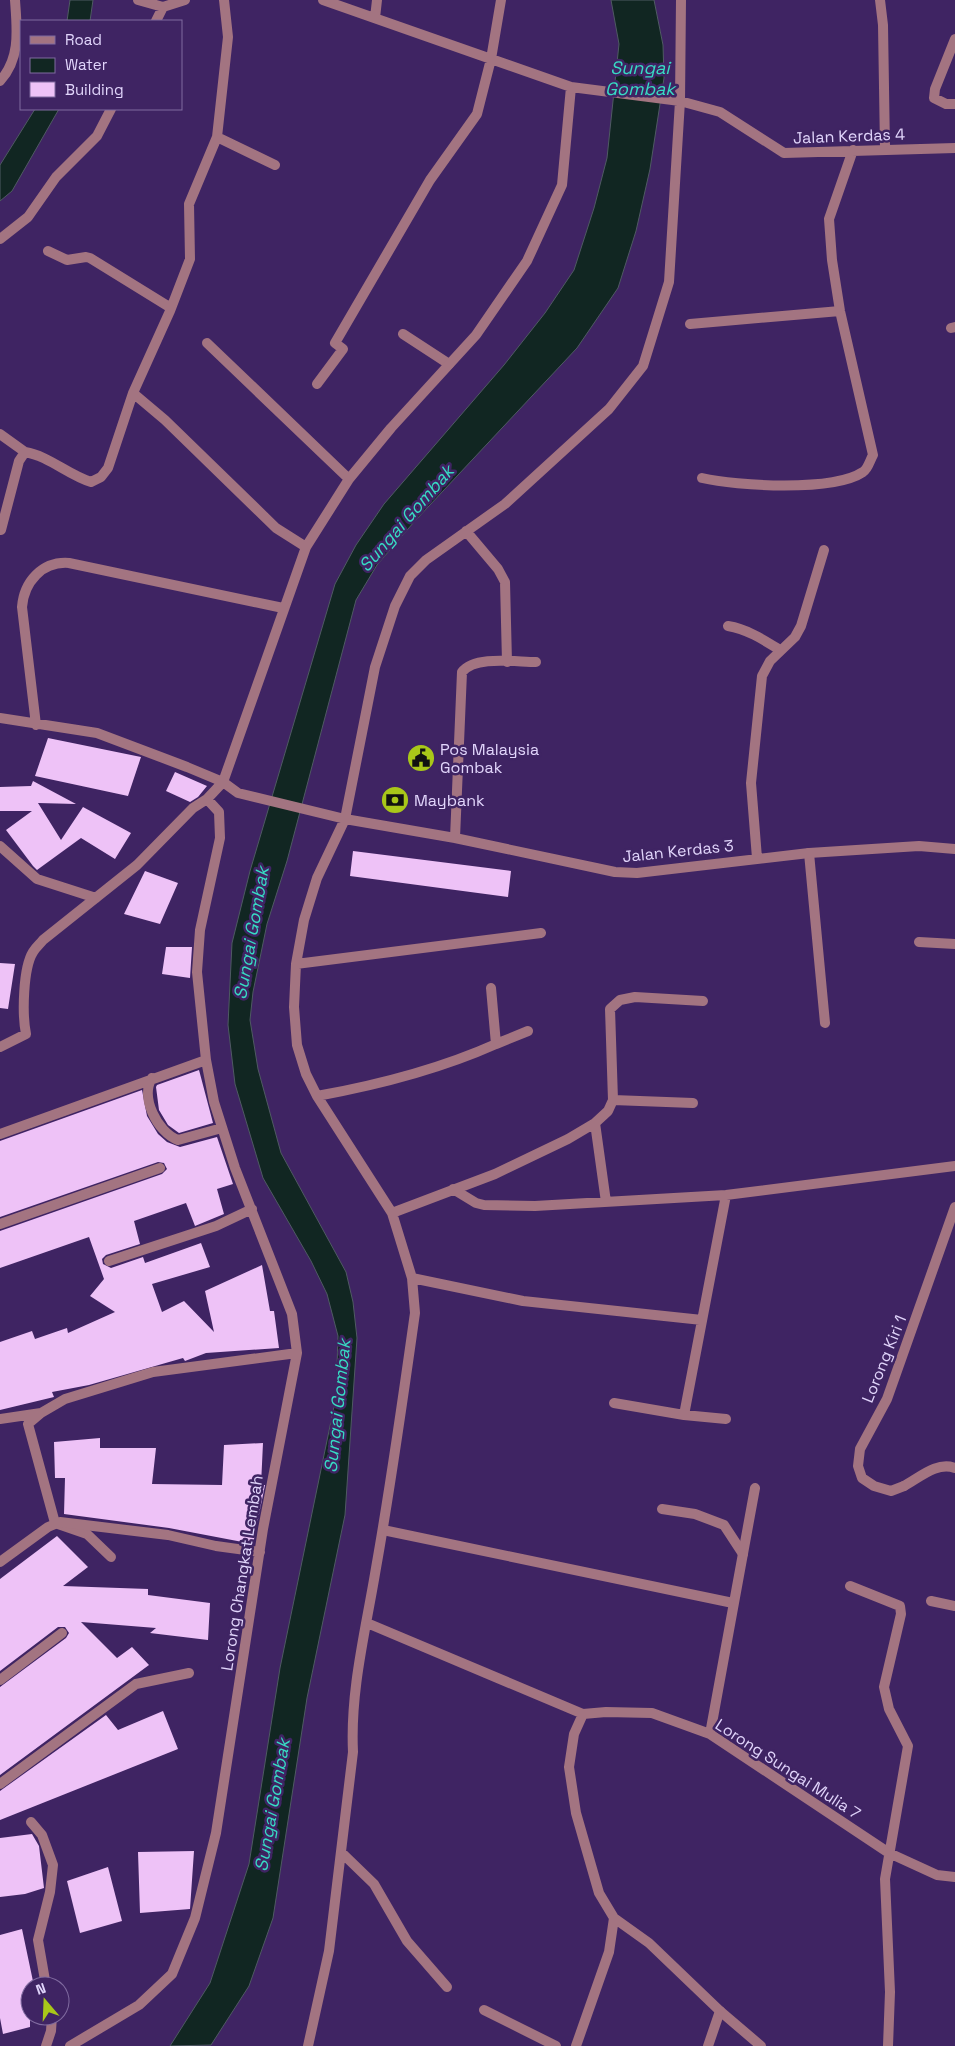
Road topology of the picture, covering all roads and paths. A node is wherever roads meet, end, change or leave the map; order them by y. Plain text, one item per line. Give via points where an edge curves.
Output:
1 (15, 0) edge
2 (138, 0) edge
3 (185, 0) edge
4 (224, 0) edge
5 (323, 0) edge
6 (378, 0) edge
7 (501, 0) edge
8 (681, 0) edge
9 (880, 0) edge
10 (163, 7) junction
11 (375, 18) junction
12 (156, 20) edge
13 (955, 39) edge
14 (491, 59) junction
15 (0, 81) edge
16 (571, 87) junction
17 (680, 100) junction
18 (955, 104) edge
19 (110, 110) edge
20 (217, 137) junction
21 (955, 148) edge
22 (885, 149) junction
23 (854, 150) junction
24 (275, 165) dead end
25 (0, 239) edge
26 (48, 251) dead end
27 (171, 308) junction
28 (840, 311) junction
29 (690, 324) dead end
30 (403, 334) dead end
31 (207, 343) dead end
32 (450, 364) junction
33 (317, 384) dead end
34 (133, 393) junction
35 (0, 434) edge
36 (25, 452) junction
37 (702, 478) dead end
38 (349, 479) junction
39 (1, 530) dead end
40 (466, 531) junction
41 (306, 547) junction
42 (824, 550) dead end
43 (283, 608) junction
44 (728, 626) dead end
45 (780, 650) junction
46 (507, 662) junction
47 (536, 662) dead end
48 (0, 718) edge
49 (36, 725) junction
50 (223, 782) junction
51 (207, 800) junction
52 (345, 818) junction
53 (455, 838) junction
54 (0, 846) edge
55 (955, 849) edge
56 (809, 853) junction
57 (757, 858) junction
58 (96, 898) junction
59 (541, 933) dead end
60 (919, 942) dead end
61 (955, 944) edge
62 (296, 964) junction
63 (491, 988) dead end
64 (703, 1001) dead end
65 (825, 1023) dead end
66 (528, 1031) dead end
67 (496, 1044) junction
68 (0, 1047) edge
69 (206, 1060) junction
70 (152, 1078) junction
71 (317, 1096) junction
72 (613, 1100) junction
73 (693, 1104) dead end
74 (595, 1123) junction
75 (222, 1128) junction
76 (0, 1134) edge
77 (955, 1166) edge
78 (160, 1168) dead end
79 (453, 1189) junction
80 (726, 1195) junction
81 (606, 1202) junction
82 (955, 1206) edge
83 (252, 1209) junction
84 (392, 1213) junction
85 (0, 1224) edge
86 (108, 1261) dead end
87 (412, 1278) junction
88 (702, 1320) junction
89 (297, 1353) junction
90 (614, 1403) dead end
91 (41, 1413) junction
92 (684, 1416) junction
93 (0, 1419) edge
94 (726, 1419) dead end
95 (955, 1468) edge
96 (755, 1488) dead end
97 (662, 1509) dead end
98 (55, 1523) junction
99 (383, 1530) junction
100 (260, 1552) junction
101 (743, 1554) junction
102 (111, 1557) dead end
103 (0, 1562) edge
104 (850, 1586) dead end
105 (931, 1601) dead end
106 (733, 1603) junction
107 (955, 1606) edge
108 (367, 1622) junction
109 (62, 1633) dead end
110 (189, 1673) dead end
111 (0, 1680) edge
112 (584, 1714) junction
113 (710, 1734) junction
114 (0, 1784) edge
115 (31, 1822) dead end
116 (342, 1853) junction
117 (889, 1853) junction
118 (955, 1877) edge
119 (614, 1918) junction
120 (44, 1976) edge
121 (447, 1988) dead end
122 (484, 2010) dead end
123 (720, 2012) junction
124 (51, 2026) edge
125 (46, 2046) edge
126 (70, 2046) edge
127 (308, 2046) edge
128 (556, 2046) edge
129 (576, 2046) edge
130 (708, 2046) edge
131 (761, 2046) edge
132 (888, 2046) edge

1 - 15 street via 18,32 15,56
2 - 10 street
3 - 10 street
4 - 20 street via 228,37
5 - 11 street, Jalan Kerdas 4
6 - 11 street
7 - 14 street
8 - 17 street
9 - 22 street
10 - 12 street
11 - 14 street, Jalan Kerdas 4
13 - 18 street via 934,98
14 - 16 street, Jalan Kerdas 4
14 - 33 street via 477,114 426,188 334,343 343,349
16 - 17 street, Jalan Kerdas 4
16 - 32 street via 562,185 527,261 476,335
17 - 23 street, Jalan Kerdas 4 via 720,112 784,153
17 - 40 street via 669,282 643,366 609,409 505,504
19 - 25 street via 97,136 56,177 28,217
20 - 24 street
20 - 27 street via 189,204 190,259
21 - 22 street, Jalan Kerdas 4
22 - 23 street, Jalan Kerdas 4
23 - 28 street via 829,219
26 - 27 street via 67,260 90,258
27 - 34 street
28 - 29 street
28 - 37 street via 873,455 865,471 846,480 796,484 734,484
30 - 32 street
31 - 38 street
32 - 38 street
34 - 36 street via 108,468 101,477 91,482 78,478 35,454
34 - 41 street via 276,528
35 - 36 street
36 - 39 street via 19,461
38 - 41 street
40 - 46 street via 505,582
40 - 52 street via 410,576 395,606 375,667
41 - 43 street
42 - 45 street via 802,626
43 - 49 street via 79,564 61,562 50,565 32,578 23,596
43 - 50 street
44 - 45 street via 763,639
45 - 57 street via 762,676 758,700 751,783
46 - 47 street
46 - 53 street via 479,662 467,666 462,672
48 - 49 street
49 - 50 street via 97,733
50 - 51 street
50 - 52 street, Jalan Kerdas 3 via 238,793
51 - 58 street via 193,808 137,865
51 - 69 street, Lorong Changkat Lembah via 220,812 220,838 200,930 198,963
52 - 53 street, Jalan Kerdas 3
52 - 62 street via 310,896
53 - 57 street, Jalan Kerdas 3 via 615,872 637,873
54 - 58 street via 37,879
55 - 56 street, Jalan Kerdas 3 via 919,846
56 - 57 street, Jalan Kerdas 3
56 - 65 street
58 - 68 street via 43,940 33,952 27,966 26,1034
59 - 62 street
60 - 61 street
62 - 71 street via 296,1045
63 - 67 street
64 - 72 street via 635,997 620,1000 610,1008
66 - 67 street
67 - 71 street via 401,1077
69 - 70 street
69 - 75 street, Lorong Changkat Lembah
70 - 75 street via 147,1085 147,1097 152,1111 172,1138 178,1140
70 - 76 street
71 - 84 street
72 - 73 street
72 - 74 street via 608,1111
74 - 79 street via 528,1159
74 - 81 street
75 - 83 street, Lorong Changkat Lembah via 234,1168
77 - 80 street
78 - 85 street
79 - 81 street via 484,1205 516,1207
79 - 84 street
80 - 81 street
80 - 88 street
82 - 95 street, Lorong Kiri 1 via 887,1399 860,1449 858,1466 862,1478 874,1486 891,1490 934,1468 949,1465
83 - 86 street via 216,1226
83 - 89 street, Lorong Changkat Lembah via 292,1314
84 - 87 street
87 - 88 street via 523,1301
87 - 99 street via 415,1313
88 - 92 street
89 - 91 street via 152,1372 65,1399
89 - 100 street, Lorong Changkat Lembah
90 - 92 street
91 - 93 street
91 - 98 street via 28,1424
92 - 94 street
96 - 101 street
97 - 101 street via 695,1514 724,1525
98 - 100 street via 149,1532
98 - 102 street via 87,1534
98 - 103 street
99 - 106 street
99 - 108 street
100 - 126 street, Lorong Changkat Lembah via 216,1833 195,1918 172,1974 139,2005
101 - 106 street
104 - 117 street via 900,1606 901,1614 884,1687 889,1709 908,1746
105 - 107 street
106 - 113 street
108 - 112 street
108 - 116 street via 351,1720 353,1752
109 - 111 street
110 - 114 street via 136,1684
112 - 113 street, Lorong Sungai Mulia 7 via 652,1713
112 - 119 street via 574,1734 569,1767 576,1813 599,1893
113 - 117 street, Lorong Sungai Mulia 7
115 - 120 street via 42,1835 53,1865 38,1940
116 - 121 street via 374,1884 407,1941
116 - 127 street via 329,1951
117 - 118 street, Lorong Sungai Mulia 7 via 937,1875
117 - 132 street via 885,1879 890,1992
119 - 123 street via 649,1942
119 - 129 street via 609,1952
122 - 128 street
123 - 130 street
123 - 131 street
124 - 125 street

